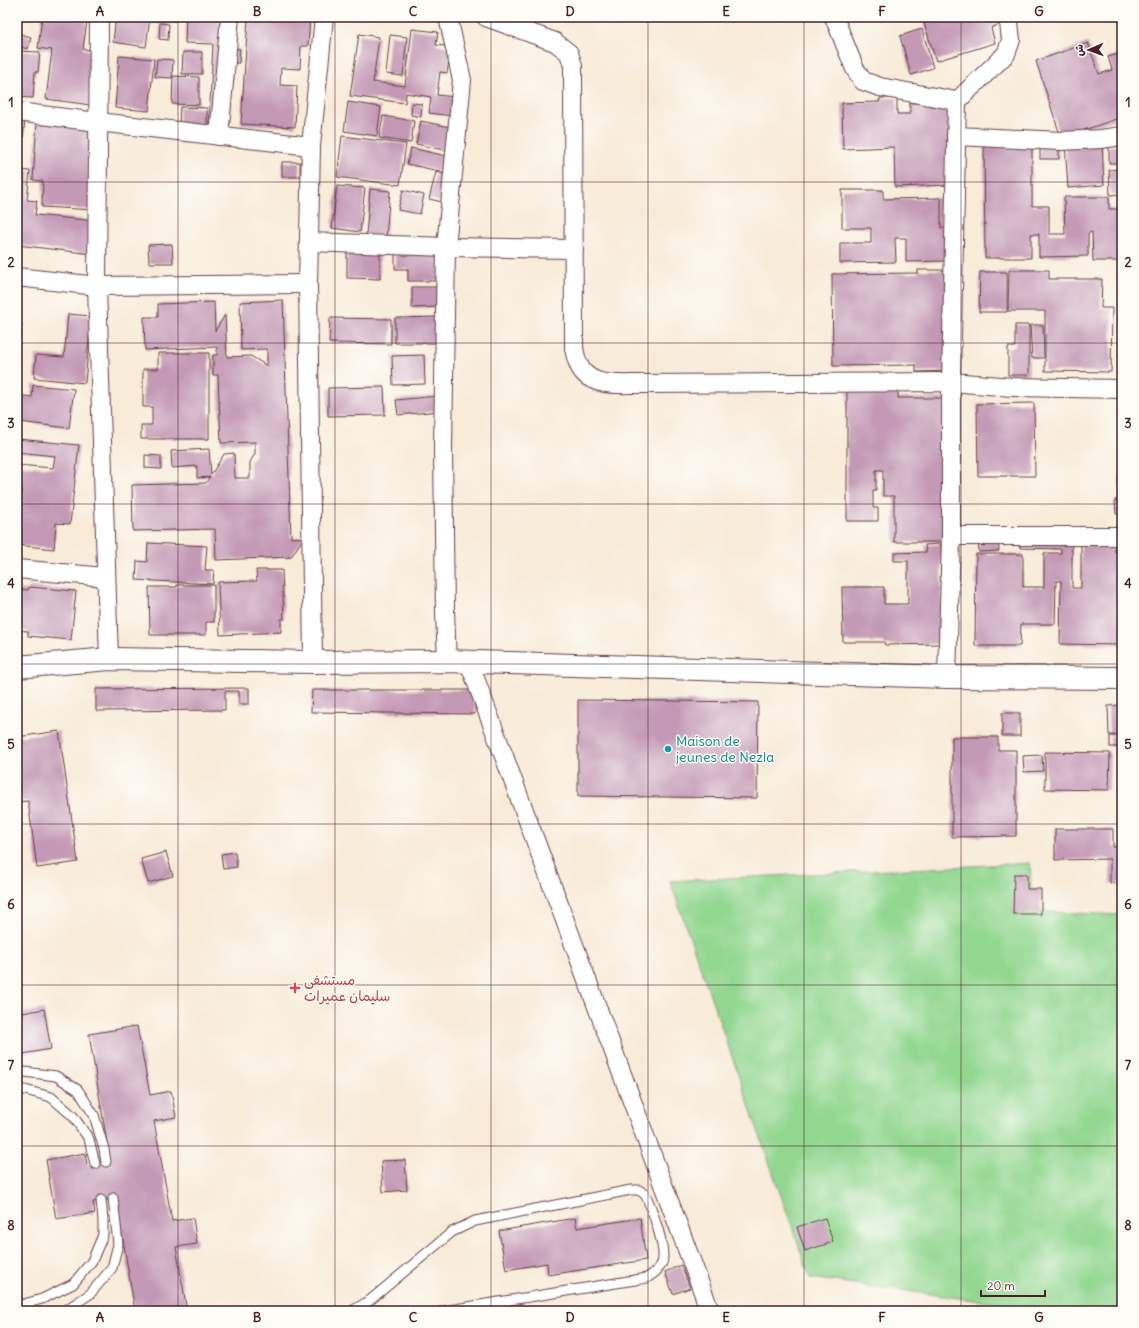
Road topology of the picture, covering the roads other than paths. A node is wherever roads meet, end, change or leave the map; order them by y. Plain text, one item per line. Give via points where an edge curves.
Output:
1 (100, 17) edge
2 (230, 17) edge
3 (324, 17) edge
4 (448, 17) edge
5 (486, 17) edge
6 (834, 17) edge
7 (1006, 17) edge
8 (957, 101) junction
9 (17, 112) edge
10 (98, 122) junction
11 (219, 136) junction
12 (956, 136) junction
13 (1122, 136) edge
14 (311, 146) junction
15 (309, 242) junction
16 (446, 247) junction
17 (574, 249) junction
18 (17, 277) edge
19 (308, 284) junction
20 (97, 286) junction
21 (952, 382) junction
22 (1122, 390) edge
23 (951, 536) junction
24 (1122, 536) edge
25 (17, 569) edge
26 (105, 577) junction
27 (109, 659) junction
28 (458, 661) junction
29 (314, 662) junction
30 (17, 667) edge
31 (947, 677) junction
32 (1122, 678) edge
33 (17, 1071) edge
34 (17, 1089) edge
35 (106, 1162) dead end
36 (94, 1164) dead end
37 (113, 1198) dead end
38 (101, 1200) dead end
39 (17, 1306) edge
40 (64, 1311) edge
41 (352, 1311) edge
42 (443, 1311) edge
43 (710, 1311) edge

1 - 10 street
2 - 11 street
3 - 14 street
4 - 16 street via 462,80
5 - 17 street via 555,42 569,53 573,66
6 - 8 street via 855,69 863,82
7 - 8 street via 1011,40 1006,54
8 - 12 street
9 - 10 street
10 - 11 street
10 - 20 street
11 - 14 street
12 - 13 street via 1062,141
12 - 21 street
14 - 15 street
15 - 16 street
15 - 19 street
16 - 17 street
16 - 28 street via 443,449 445,612
17 - 21 street via 574,348 578,365 588,377 600,383
18 - 20 street
19 - 20 street
19 - 29 street
20 - 26 street
21 - 22 street via 1013,387
21 - 23 street
23 - 24 street
23 - 31 street
25 - 26 street
26 - 27 street
27 - 29 street
27 - 30 street
28 - 29 street
28 - 31 street
28 - 43 street
31 - 32 street
33 - 35 lane via 56,1076 78,1090 94,1115
34 - 36 lane via 51,1097 74,1116 89,1139
37 - 40 lane via 118,1244 112,1268 90,1294
38 - 39 lane via 103,1235 92,1261 73,1284 42,1299
41 - 42 lane via 369,1301 452,1232 475,1221 631,1190 639,1190 645,1194 660,1234 663,1254 656,1272 647,1278

